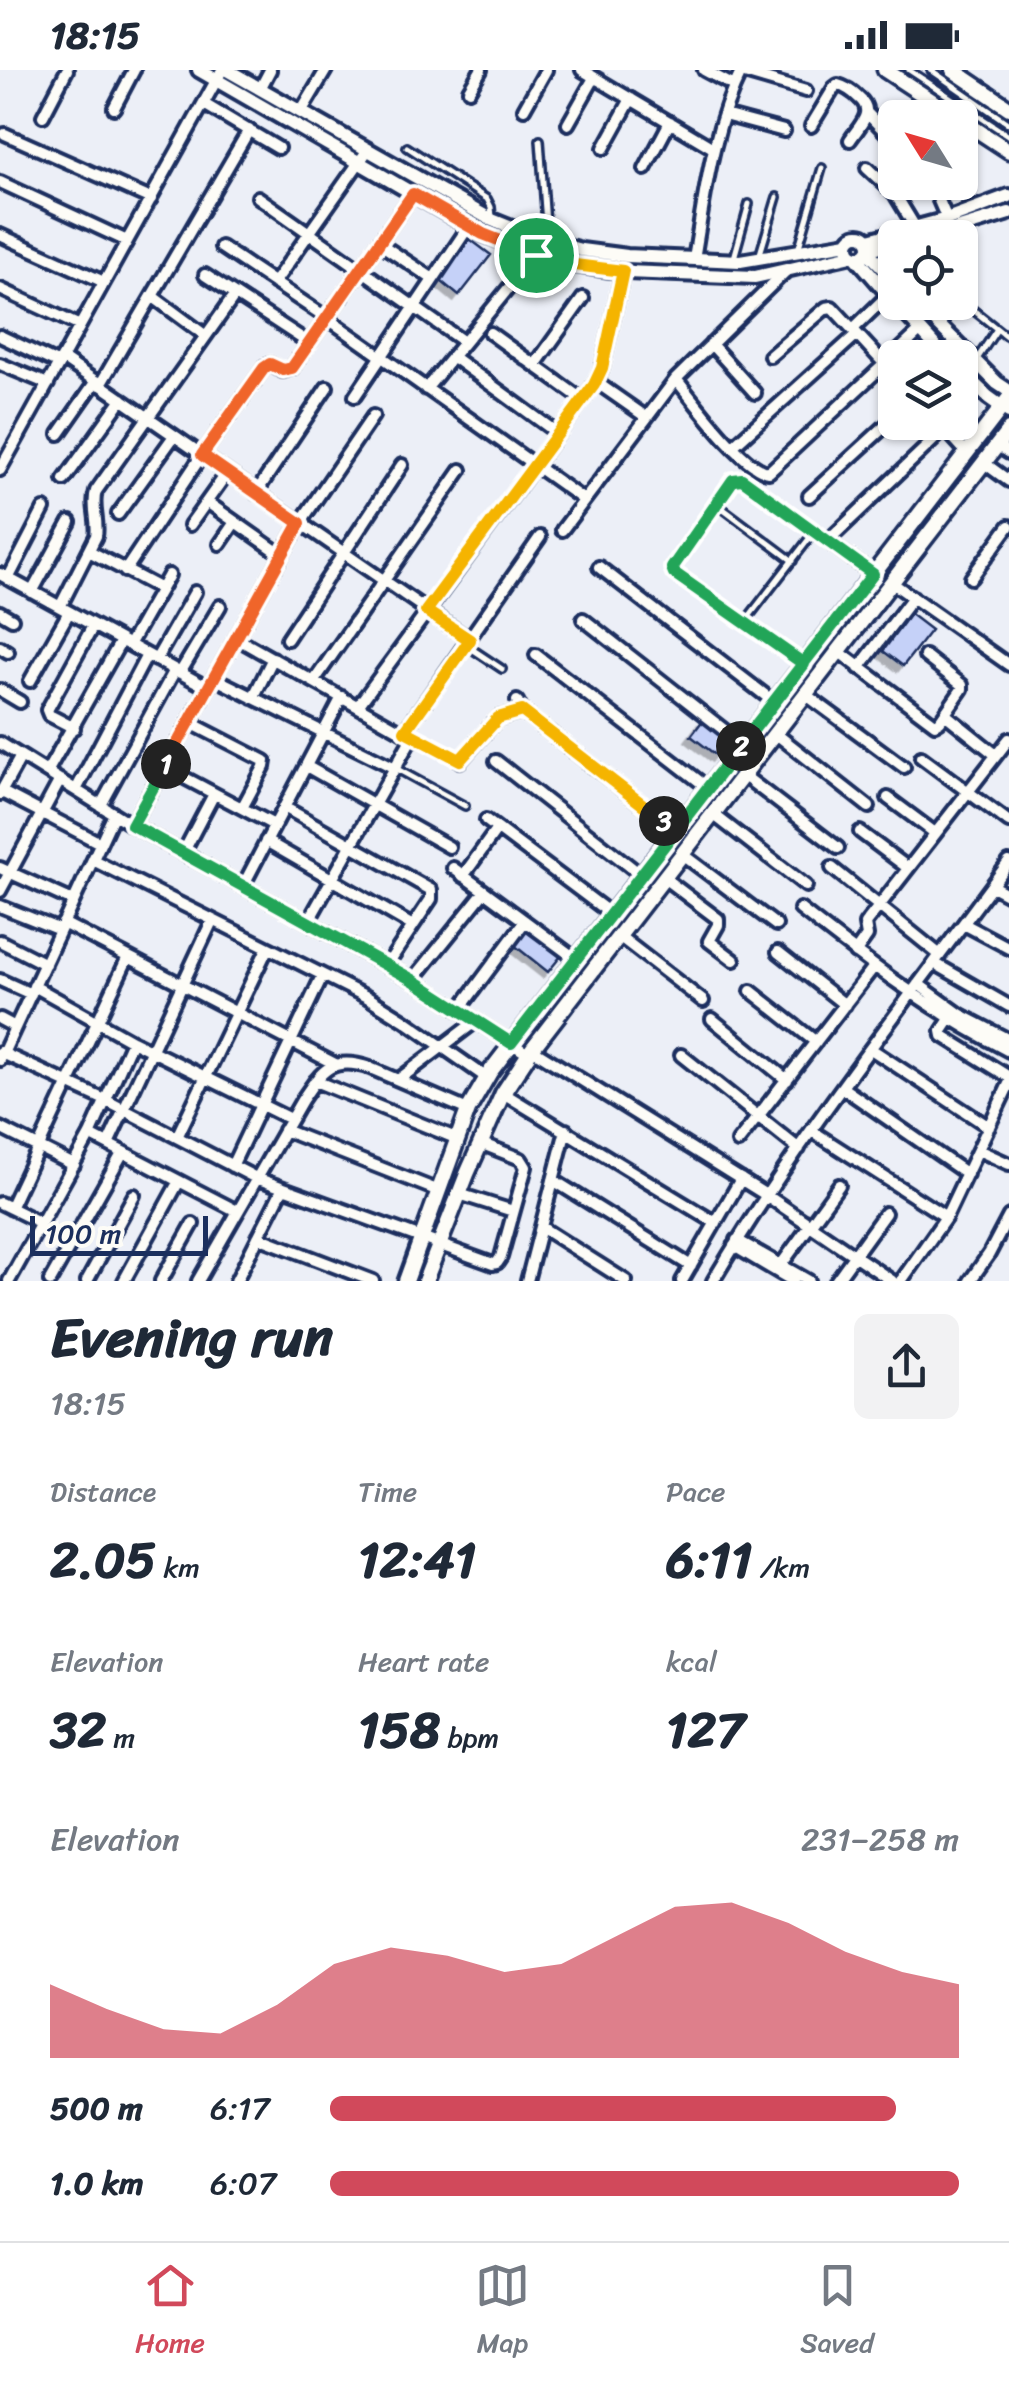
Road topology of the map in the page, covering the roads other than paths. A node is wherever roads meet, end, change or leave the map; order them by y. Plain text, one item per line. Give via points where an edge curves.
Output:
1 (134, 70) edge
2 (199, 70) edge
3 (270, 70) edge
4 (326, 70) edge
5 (480, 70) edge
6 (546, 70) edge
7 (582, 70) edge
8 (704, 70) edge
9 (885, 70) edge
10 (909, 70) edge
11 (931, 70) edge
12 (954, 70) edge
13 (65, 71) edge
14 (741, 71) edge
15 (222, 73) edge
16 (975, 76) edge
17 (594, 78) junction
18 (734, 86) junction
19 (260, 89) junction
20 (469, 90) dead end
21 (806, 91) dead end
22 (631, 99) junction
23 (931, 100) edge
24 (204, 104) junction
25 (114, 108) dead end
26 (1009, 108) edge
27 (524, 110) dead end
28 (301, 112) junction
29 (868, 114) junction
30 (724, 115) junction
31 (43, 116) dead end
32 (670, 122) junction
33 (568, 124) dead end
34 (878, 124) edge
35 (1009, 124) edge
36 (811, 126) dead end
37 (248, 130) junction
38 (784, 131) dead end
39 (978, 131) edge
40 (5, 134) dead end
41 (1009, 136) edge
42 (540, 140) dead end
43 (850, 140) dead end
44 (407, 147) dead end
45 (278, 148) dead end
46 (604, 148) dead end
47 (713, 148) junction
48 (367, 151) junction
49 (1009, 151) edge
50 (358, 163) junction
51 (822, 168) dead end
52 (866, 168) dead end
53 (645, 169) dead end
54 (0, 182) edge
55 (413, 194) junction
56 (777, 196) dead end
57 (1009, 196) edge
58 (258, 198) dead end
59 (151, 199) junction
60 (939, 200) edge
61 (749, 204) dead end
62 (1009, 213) edge
63 (947, 219) junction
64 (492, 220) junction
65 (911, 220) edge
66 (943, 220) edge
67 (978, 222) edge
68 (469, 226) junction
69 (309, 234) junction
70 (0, 235) edge
71 (127, 241) junction
72 (547, 241) junction
73 (878, 242) edge
74 (379, 243) junction
75 (878, 246) edge
76 (221, 247) dead end
77 (861, 249) junction
78 (797, 252) junction
79 (536, 255) junction
80 (694, 259) junction
81 (758, 260) junction
82 (733, 261) junction
83 (878, 264) edge
84 (360, 270) junction
85 (623, 271) junction
86 (786, 271) junction
87 (204, 275) dead end
88 (878, 276) edge
89 (433, 279) junction
90 (104, 282) junction
91 (274, 283) junction
92 (0, 289) edge
93 (235, 295) junction
94 (152, 296) junction
95 (583, 298) dead end
96 (414, 306) junction
97 (878, 313) edge
98 (978, 314) edge
99 (326, 318) junction
100 (911, 320) edge
101 (933, 320) edge
102 (936, 323) junction
103 (80, 326) junction
104 (997, 329) junction
105 (855, 332) junction
106 (922, 332) junction
107 (490, 333) dead end
108 (0, 336) edge
109 (206, 336) junction
110 (1009, 336) edge
111 (913, 340) edge
112 (929, 340) edge
113 (953, 340) edge
114 (464, 342) junction
115 (309, 343) junction
116 (711, 344) junction
117 (453, 356) junction
118 (770, 356) dead end
119 (380, 357) junction
120 (878, 357) edge
121 (978, 358) edge
122 (61, 361) junction
123 (0, 364) edge
124 (535, 365) junction
125 (978, 365) edge
126 (878, 371) edge
127 (676, 379) junction
128 (596, 382) junction
129 (978, 382) edge
130 (98, 383) junction
131 (48, 384) junction
132 (327, 387) dead end
133 (426, 389) junction
134 (754, 392) dead end
135 (355, 396) dead end
136 (122, 399) junction
137 (583, 400) junction
138 (1007, 402) edge
139 (373, 416) dead end
140 (148, 417) junction
141 (646, 418) junction
142 (1009, 430) edge
143 (558, 433) junction
144 (878, 433) edge
145 (59, 434) dead end
146 (174, 436) junction
147 (928, 440) edge
148 (955, 440) edge
149 (734, 446) junction
150 (1002, 449) edge
151 (967, 452) junction
152 (202, 455) junction
153 (983, 462) junction
154 (402, 465) dead end
155 (1, 466) edge
156 (533, 466) junction
157 (461, 470) dead end
158 (228, 473) junction
159 (64, 480) dead end
160 (1009, 480) edge
161 (256, 492) junction
162 (809, 496) dead end
163 (584, 500) junction
164 (207, 502) junction
165 (716, 504) junction
166 (44, 509) dead end
167 (118, 514) dead end
168 (70, 522) dead end
169 (235, 522) junction
170 (300, 523) junction
171 (190, 525) dead end
172 (1009, 526) edge
173 (562, 530) dead end
174 (815, 531) junction
175 (540, 537) dead end
176 (830, 541) junction
177 (220, 544) dead end
178 (89, 552) junction
179 (344, 554) junction
180 (282, 556) junction
181 (793, 561) junction
182 (599, 567) dead end
183 (125, 571) junction
184 (873, 574) junction
185 (169, 575) dead end
186 (4, 576) edge
187 (971, 578) dead end
188 (384, 582) junction
189 (891, 582) junction
190 (161, 589) junction
191 (32, 592) junction
192 (194, 592) dead end
193 (914, 597) junction
194 (220, 606) dead end
195 (64, 610) junction
196 (426, 611) junction
197 (0, 612) edge
198 (12, 619) dead end
199 (583, 619) dead end
200 (744, 623) junction
201 (94, 626) junction
202 (236, 638) junction
203 (286, 639) dead end
204 (125, 643) junction
205 (468, 643) junction
206 (838, 652) junction
207 (536, 656) dead end
208 (925, 656) dead end
209 (152, 658) junction
210 (273, 658) junction
211 (804, 664) junction
212 (1009, 665) edge
213 (860, 668) junction
214 (502, 669) dead end
215 (178, 672) junction
216 (314, 681) junction
217 (30, 682) dead end
218 (210, 683) junction
219 (0, 690) edge
220 (805, 694) junction
221 (342, 697) junction
222 (253, 698) junction
223 (20, 702) dead end
224 (774, 702) junction
225 (358, 706) junction
226 (945, 714) junction
227 (189, 722) junction
228 (74, 728) junction
229 (408, 733) junction
230 (323, 734) junction
231 (774, 734) junction
232 (1009, 739) edge
233 (0, 743) edge
234 (742, 744) junction
235 (996, 755) junction
236 (21, 756) junction
237 (922, 757) dead end
238 (460, 760) joint
239 (496, 761) dead end
240 (306, 766) junction
241 (164, 767) junction
242 (904, 767) dead end
243 (394, 768) junction
244 (47, 772) junction
245 (743, 775) junction
246 (60, 780) junction
247 (708, 788) junction
248 (76, 790) junction
249 (968, 791) junction
250 (1, 792) edge
251 (214, 794) junction
252 (888, 798) dead end
253 (374, 804) junction
254 (101, 805) junction
255 (465, 806) dead end
256 (284, 807) junction
257 (870, 807) dead end
258 (242, 808) junction
259 (42, 814) junction
260 (114, 814) junction
261 (713, 814) junction
262 (486, 820) dead end
263 (1009, 822) edge
264 (132, 825) junction
265 (274, 825) junction
266 (497, 829) junction
267 (675, 830) junction
268 (860, 832) dead end
269 (935, 833) junction
270 (266, 841) junction
271 (100, 843) junction
272 (351, 844) junction
273 (449, 848) dead end
274 (838, 848) dead end
275 (183, 853) junction
276 (682, 854) junction
277 (93, 860) junction
278 (1009, 862) edge
279 (832, 868) dead end
280 (908, 868) junction
281 (5, 871) edge
282 (641, 875) junction
283 (664, 878) junction
284 (332, 879) junction
285 (243, 886) junction
286 (806, 886) dead end
287 (992, 886) junction
288 (0, 891) edge
289 (484, 892) junction
290 (1009, 895) edge
291 (74, 901) junction
292 (0, 906) edge
293 (879, 906) junction
294 (800, 909) dead end
295 (611, 914) junction
296 (212, 921) junction
297 (308, 922) junction
298 (525, 922) junction
299 (964, 924) junction
300 (413, 926) junction
301 (776, 926) dead end
302 (62, 927) junction
303 (619, 936) junction
304 (0, 942) edge
305 (1009, 948) edge
306 (267, 949) junction
307 (778, 952) dead end
308 (855, 953) junction
309 (128, 957) junction
310 (576, 959) junction
311 (937, 959) junction
312 (734, 960) dead end
313 (44, 964) junction
314 (386, 966) junction
315 (873, 968) junction
316 (322, 976) junction
317 (0, 980) edge
318 (413, 980) junction
319 (182, 985) junction
320 (914, 989) junction
321 (33, 990) junction
322 (751, 991) dead end
323 (703, 1001) dead end
324 (845, 1005) junction
325 (1009, 1006) edge
326 (459, 1010) junction
327 (235, 1012) junction
328 (0, 1019) edge
329 (950, 1019) junction
330 (712, 1020) dead end
331 (97, 1021) junction
332 (476, 1021) junction
333 (16, 1027) junction
334 (1009, 1040) edge
335 (132, 1041) junction
336 (292, 1042) junction
337 (816, 1042) junction
338 (511, 1043) junction
339 (443, 1047) junction
340 (871, 1049) junction
341 (151, 1050) junction
342 (530, 1051) junction
343 (1009, 1051) edge
344 (1, 1055) edge
345 (680, 1056) dead end
346 (334, 1064) junction
347 (204, 1077) junction
348 (487, 1078) junction
349 (398, 1080) junction
350 (787, 1080) junction
351 (315, 1081) junction
352 (1009, 1081) edge
353 (68, 1083) junction
354 (842, 1088) junction
355 (503, 1093) junction
356 (106, 1100) junction
357 (261, 1105) junction
358 (124, 1110) junction
359 (468, 1110) junction
360 (758, 1116) junction
361 (290, 1119) junction
362 (989, 1127) junction
363 (0, 1128) edge
364 (284, 1130) junction
365 (566, 1130) junction
366 (812, 1131) junction
367 (90, 1134) junction
368 (177, 1137) junction
369 (458, 1139) junction
370 (738, 1142) dead end
371 (108, 1144) junction
372 (480, 1144) junction
373 (39, 1147) junction
374 (800, 1149) junction
375 (978, 1150) junction
376 (122, 1152) junction
377 (74, 1164) junction
378 (1009, 1164) edge
379 (232, 1166) junction
380 (967, 1174) junction
381 (256, 1178) junction
382 (741, 1179) junction
383 (553, 1180) junction
384 (179, 1181) junction
385 (839, 1185) dead end
386 (283, 1188) junction
387 (439, 1190) junction
388 (134, 1194) dead end
389 (459, 1194) junction
390 (766, 1195) junction
391 (5, 1205) edge
392 (237, 1211) junction
393 (513, 1211) junction
394 (885, 1213) dead end
395 (1009, 1216) edge
396 (946, 1217) junction
397 (716, 1222) junction
398 (41, 1224) junction
399 (193, 1224) dead end
400 (811, 1225) junction
401 (541, 1226) junction
402 (258, 1236) junction
403 (421, 1239) junction
404 (735, 1243) junction
405 (439, 1246) junction
406 (854, 1255) junction
407 (781, 1265) junction
408 (690, 1266) junction
409 (0, 1276) edge
410 (529, 1280) edge
411 (9, 1281) edge
412 (50, 1281) edge
413 (87, 1281) edge
414 (124, 1281) edge
415 (160, 1281) edge
416 (198, 1281) edge
417 (236, 1281) edge
418 (374, 1281) edge
419 (406, 1281) edge
420 (425, 1281) edge
421 (626, 1281) edge
422 (682, 1281) edge
423 (713, 1281) edge
424 (794, 1281) edge
425 (809, 1281) edge
426 (836, 1281) edge
427 (892, 1281) edge
428 (901, 1281) edge
429 (970, 1281) edge

1 - 25 street
2 - 15 street
3 - 19 street
4 - 28 street
5 - 20 street
6 - 27 street
7 - 17 street
8 - 18 street
9 - 23 main road
10 - 41 lane
11 - 35 lane
12 - 16 main road
13 - 31 street
14 - 18 street
14 - 21 street
15 - 19 street
15 - 24 street
15 - 50 street
16 - 26 main road
17 - 22 street
17 - 33 street
18 - 30 street
19 - 28 street
22 - 32 street
22 - 46 street
24 - 37 street
24 - 59 street
28 - 48 street
29 - 34 street
29 - 36 street via 864,101 838,85
29 - 43 street
30 - 38 street
30 - 47 street
32 - 47 street
32 - 53 street
37 - 45 street
37 - 94 street
39 - 49 main road
40 - 59 street
42 - 72 lane
44 - 64 lane via 487,199
47 - 80 street
48 - 50 street
48 - 64 street
50 - 55 street
50 - 69 street
51 - 78 lane
52 - 65 street via 895,194
54 - 71 street
55 - 68 street
55 - 74 street
56 - 81 lane
57 - 63 street
58 - 69 street
59 - 71 street
60 - 63 street
61 - 82 lane
62 - 67 street
63 - 66 street
64 - 72 street
68 - 79 street
68 - 89 street
69 - 84 street
69 - 91 street
70 - 90 street
71 - 90 street
72 - 79 street
72 - 80 street via 627,256
73 - 77 street
74 - 84 street
74 - 89 street
75 - 77 street
76 - 91 street
77 - 78 street
77 - 83 street
77 - 86 street
77 - 88 street
78 - 81 street
79 - 85 street
79 - 114 street
80 - 82 street
81 - 82 street
84 - 96 street
84 - 99 street
85 - 86 street via 744,278
85 - 128 street
86 - 116 street
87 - 93 street
89 - 96 street
90 - 103 street
91 - 99 street
92 - 103 street
93 - 109 street
93 - 115 street
94 - 109 street
94 - 130 street
95 - 124 street
96 - 114 street
96 - 119 street
97 - 105 street
98 - 104 lane
99 - 115 street
99 - 119 street
100 - 106 street
101 - 102 street
102 - 106 street
102 - 113 street
103 - 122 street
104 - 110 lane
104 - 121 lane
105 - 118 street via 829,307
105 - 120 street
105 - 149 street
106 - 111 street
106 - 112 street
107 - 124 street
108 - 122 street
109 - 140 street
114 - 117 street
115 - 152 street via 288,371 267,365
116 - 127 street
116 - 134 street
117 - 133 street
117 - 143 street
119 - 133 street
119 - 135 street
122 - 130 street
122 - 131 street
123 - 131 street
124 - 137 street
125 - 138 street
126 - 149 street via 769,472
127 - 141 street
127 - 149 street
128 - 137 street
128 - 141 street
129 - 138 street
130 - 136 street
130 - 145 street
131 - 155 street
132 - 161 street
133 - 156 street
136 - 140 street
136 - 159 street
137 - 143 street
138 - 151 main road
139 - 170 street
140 - 146 street
140 - 178 street via 96,491 98,527
141 - 163 street
142 - 150 main road
143 - 156 street
144 - 162 street
146 - 152 street
146 - 167 street
147 - 176 street
148 - 151 street
150 - 153 main road
151 - 184 main road
152 - 158 street
152 - 183 street
153 - 160 street
153 - 189 main road
154 - 179 street
156 - 163 street
156 - 196 street
157 - 188 street
158 - 161 street
158 - 164 street
161 - 170 street
163 - 173 street
164 - 169 street
164 - 171 street
165 - 174 lane via 733,480 742,479
165 - 181 lane
165 - 200 lane via 672,568
166 - 186 street
168 - 191 street
169 - 177 street
169 - 180 street
170 - 179 street
170 - 180 street
172 - 187 street
174 - 176 lane
174 - 181 lane
175 - 205 street
176 - 184 street
178 - 183 street
178 - 195 street
179 - 188 street
179 - 203 street
180 - 202 street
181 - 200 lane
182 - 224 street
183 - 190 street
184 - 211 main road
185 - 190 street
186 - 191 street
188 - 196 street
188 - 216 street
189 - 193 street
189 - 206 main road
190 - 204 street
191 - 195 street
192 - 209 street
193 - 212 street
193 - 213 street
194 - 215 street
195 - 201 street
195 - 217 street
196 - 205 street
196 - 225 street
197 - 198 street
199 - 234 street
200 - 211 lane
201 - 204 street
201 - 228 street via 48,710
202 - 210 street
202 - 218 street
204 - 209 street
204 - 228 street
205 - 214 lane
205 - 229 street
206 - 213 street
206 - 220 main road
207 - 247 street
208 - 226 street via 962,685
209 - 215 street
209 - 248 street
210 - 216 street
210 - 222 street
211 - 224 main road
213 - 226 street via 931,722
215 - 218 street
215 - 254 street
216 - 221 street
218 - 222 street
218 - 227 street
219 - 223 street
220 - 231 main road
220 - 242 street
221 - 225 street
221 - 230 street
222 - 230 street
224 - 234 main road
225 - 229 street
226 - 235 street
227 - 241 street
227 - 258 street via 265,761
228 - 244 street
229 - 238 lane
229 - 243 street
230 - 240 street
230 - 243 street
231 - 245 main road
231 - 257 street
232 - 235 street
233 - 236 street
234 - 247 main road
235 - 249 street
236 - 244 street
236 - 250 street
237 - 249 street
238 - 267 street via 498,718 520,706
239 - 282 street
240 - 253 street
240 - 256 street
241 - 251 street
241 - 264 street
243 - 253 street
243 - 255 lane
244 - 246 street
245 - 261 main road
245 - 274 street
246 - 248 street
246 - 259 street
247 - 267 main road
248 - 254 street
249 - 263 street
249 - 269 street
250 - 259 street
251 - 258 street
251 - 275 street
252 - 269 street
253 - 272 street
253 - 273 street
254 - 260 street
256 - 265 street
256 - 272 street
258 - 265 street
259 - 271 street
259 - 281 street
260 - 264 street
260 - 271 street
261 - 276 main road
261 - 286 street
262 - 266 street
264 - 275 street
265 - 270 street
266 - 289 street via 458,872
266 - 295 street
267 - 282 main road
268 - 280 street
269 - 280 street
270 - 284 street
270 - 285 street
271 - 277 street
272 - 284 street
272 - 300 street via 431,890
275 - 285 street
276 - 283 main road
276 - 301 street
277 - 291 street
277 - 296 street
278 - 287 street
279 - 293 street
280 - 293 street
281 - 288 street
281 - 291 street
282 - 295 main road
283 - 303 main road
283 - 312 street via 718,919 709,941
284 - 297 street
284 - 300 street
285 - 297 street
287 - 290 street
287 - 299 street
289 - 298 street
289 - 318 street
291 - 302 street
292 - 302 street
293 - 308 street via 864,924 866,936
293 - 311 street
294 - 308 street
295 - 310 main road
296 - 306 street
296 - 319 street
297 - 314 street
298 - 310 street
298 - 326 street
299 - 305 street
299 - 311 street
300 - 314 street
302 - 309 street
302 - 313 street
303 - 323 street
303 - 342 main road
304 - 313 street
306 - 316 street
306 - 327 street
307 - 324 street
308 - 315 street
309 - 319 street
309 - 331 street
310 - 338 main road
311 - 320 street
311 - 325 street
313 - 321 street
314 - 318 street
315 - 320 street
315 - 324 street
316 - 336 street
316 - 339 street
317 - 321 street
318 - 326 street
319 - 327 street
319 - 341 street
320 - 329 street
320 - 334 street
320 - 340 street
321 - 331 street
321 - 333 street
322 - 337 street
324 - 337 street
326 - 332 street
327 - 336 street
327 - 347 street
328 - 333 street
329 - 343 street
329 - 352 street via 944,1036
330 - 350 street
331 - 335 street
331 - 353 street
332 - 338 street
332 - 339 street
333 - 344 street
335 - 341 street
335 - 356 street
336 - 346 street
336 - 357 street
337 - 350 street
338 - 342 street
338 - 348 main road
339 - 348 street
339 - 349 street
340 - 354 street
340 - 362 street
341 - 347 street
341 - 358 street
342 - 355 main road
342 - 382 street
344 - 353 street
345 - 360 street
346 - 349 street via 355,1063
346 - 351 street
347 - 357 street
347 - 368 street
348 - 359 main road
349 - 359 street
350 - 360 street
351 - 361 street
351 - 369 street
352 - 362 street
353 - 356 street
353 - 373 street
354 - 366 street
354 - 380 street
355 - 365 street
355 - 372 main road
356 - 358 street
356 - 367 street
357 - 361 street
357 - 379 street
358 - 368 street
358 - 371 street
359 - 369 main road
360 - 370 street
360 - 374 street
361 - 364 street
362 - 375 street
363 - 373 street
364 - 381 street
364 - 387 street
365 - 383 street
365 - 397 street
366 - 374 street
366 - 396 street
367 - 371 street
367 - 377 street
368 - 379 street
369 - 387 main road
371 - 376 street
372 - 389 main road
372 - 393 street via 525,1164
373 - 377 street
373 - 391 street
374 - 390 street
375 - 378 street
375 - 380 street
376 - 384 street
376 - 412 street
377 - 398 street
379 - 381 street
380 - 396 street
381 - 386 street
381 - 392 street
382 - 390 street
382 - 397 street
383 - 401 street
383 - 408 street
384 - 392 street
384 - 414 street
385 - 400 street
386 - 402 street
386 - 403 street
387 - 403 main road
388 - 413 street
389 - 393 street
389 - 405 main road
390 - 400 street
390 - 404 street
391 - 398 street
392 - 416 street
393 - 405 street via 497,1263
394 - 406 street
395 - 429 street
396 - 428 street
397 - 408 street
398 - 411 street
399 - 415 street
400 - 406 street
400 - 407 street
401 - 410 street
401 - 421 street
402 - 417 street
402 - 418 street
403 - 405 street
403 - 419 main road
404 - 407 street
404 - 423 street
404 - 424 street
405 - 420 main road
406 - 426 street
406 - 427 street
407 - 425 street
408 - 422 street
409 - 411 street

